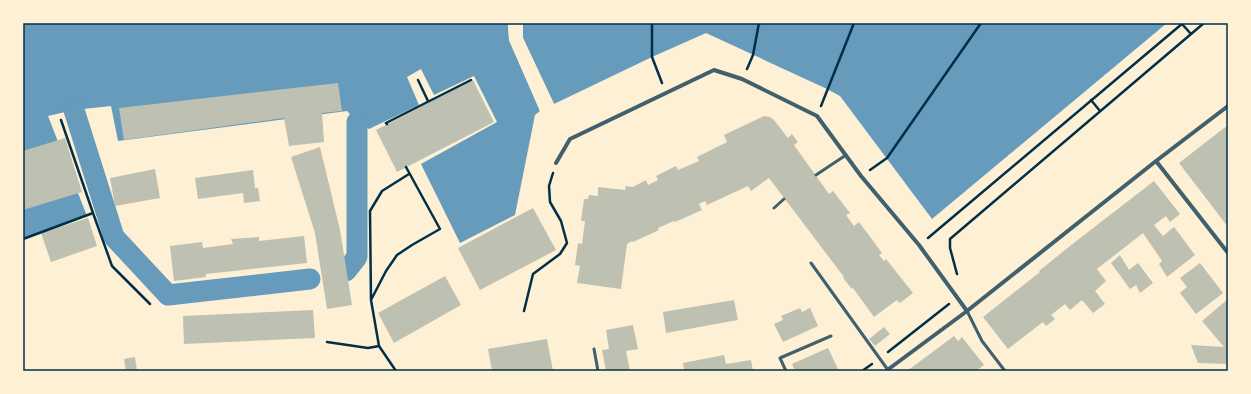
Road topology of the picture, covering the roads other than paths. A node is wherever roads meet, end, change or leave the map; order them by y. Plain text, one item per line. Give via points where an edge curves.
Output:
1 (1228, 106) edge
2 (846, 155) junction
3 (1156, 161) junction
4 (556, 163) road end
5 (816, 175) dead end
6 (784, 199) dead end
7 (774, 208) dead end
8 (1228, 253) edge
9 (811, 263) dead end
10 (967, 311) junction
11 (830, 336) dead end
12 (594, 349) dead end
13 (887, 370) edge
14 (598, 371) edge
15 (786, 371) edge
16 (1006, 371) edge

1 - 3 street
2 - 4 street via 817,116 742,79 714,70 570,139
2 - 5 lane
2 - 10 street via 919,245
3 - 8 street
3 - 10 street
6 - 7 lane
9 - 13 lane
10 - 13 street
10 - 16 lane via 982,341
11 - 15 lane via 780,358
12 - 14 lane

